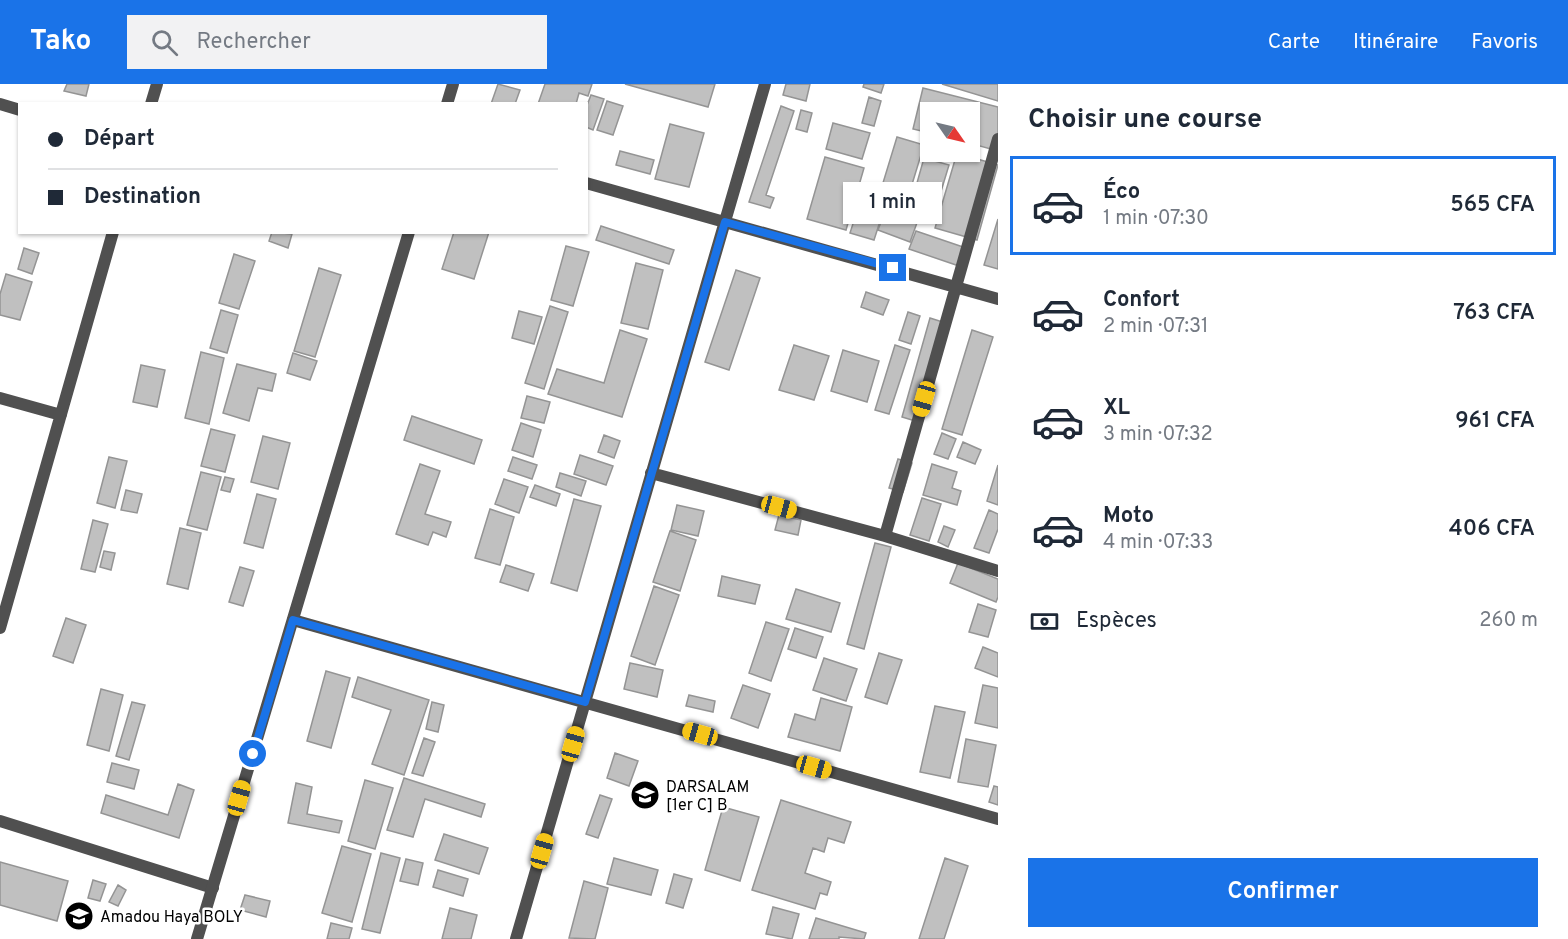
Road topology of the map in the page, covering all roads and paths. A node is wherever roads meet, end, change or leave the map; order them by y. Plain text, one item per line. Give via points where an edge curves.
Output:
1 (157, 84) edge
2 (453, 84) edge
3 (765, 84) edge
4 (152, 102) edge
5 (448, 102) edge
6 (0, 104) edge
7 (18, 109) edge
8 (998, 139) edge
9 (588, 184) edge
10 (725, 222) junction
11 (112, 234) edge
12 (408, 234) edge
13 (957, 286) junction
14 (998, 299) edge
15 (0, 398) edge
16 (61, 415) junction
17 (651, 473) junction
18 (885, 536) junction
19 (998, 571) edge
20 (293, 620) junction
21 (0, 628) edge
22 (585, 702) junction
23 (998, 819) edge
24 (0, 821) edge
25 (213, 888) junction
26 (519, 938) edge
27 (197, 939) edge

1 - 4 street
2 - 5 street
3 - 10 street
6 - 7 street
8 - 13 street
9 - 10 street
10 - 13 street
10 - 17 street
11 - 16 street
12 - 20 street
13 - 14 street
13 - 18 street
15 - 16 street
16 - 21 street
17 - 18 street
17 - 22 street
18 - 19 street
20 - 22 street
20 - 25 street
22 - 23 street
22 - 26 street
24 - 25 street
25 - 27 street

